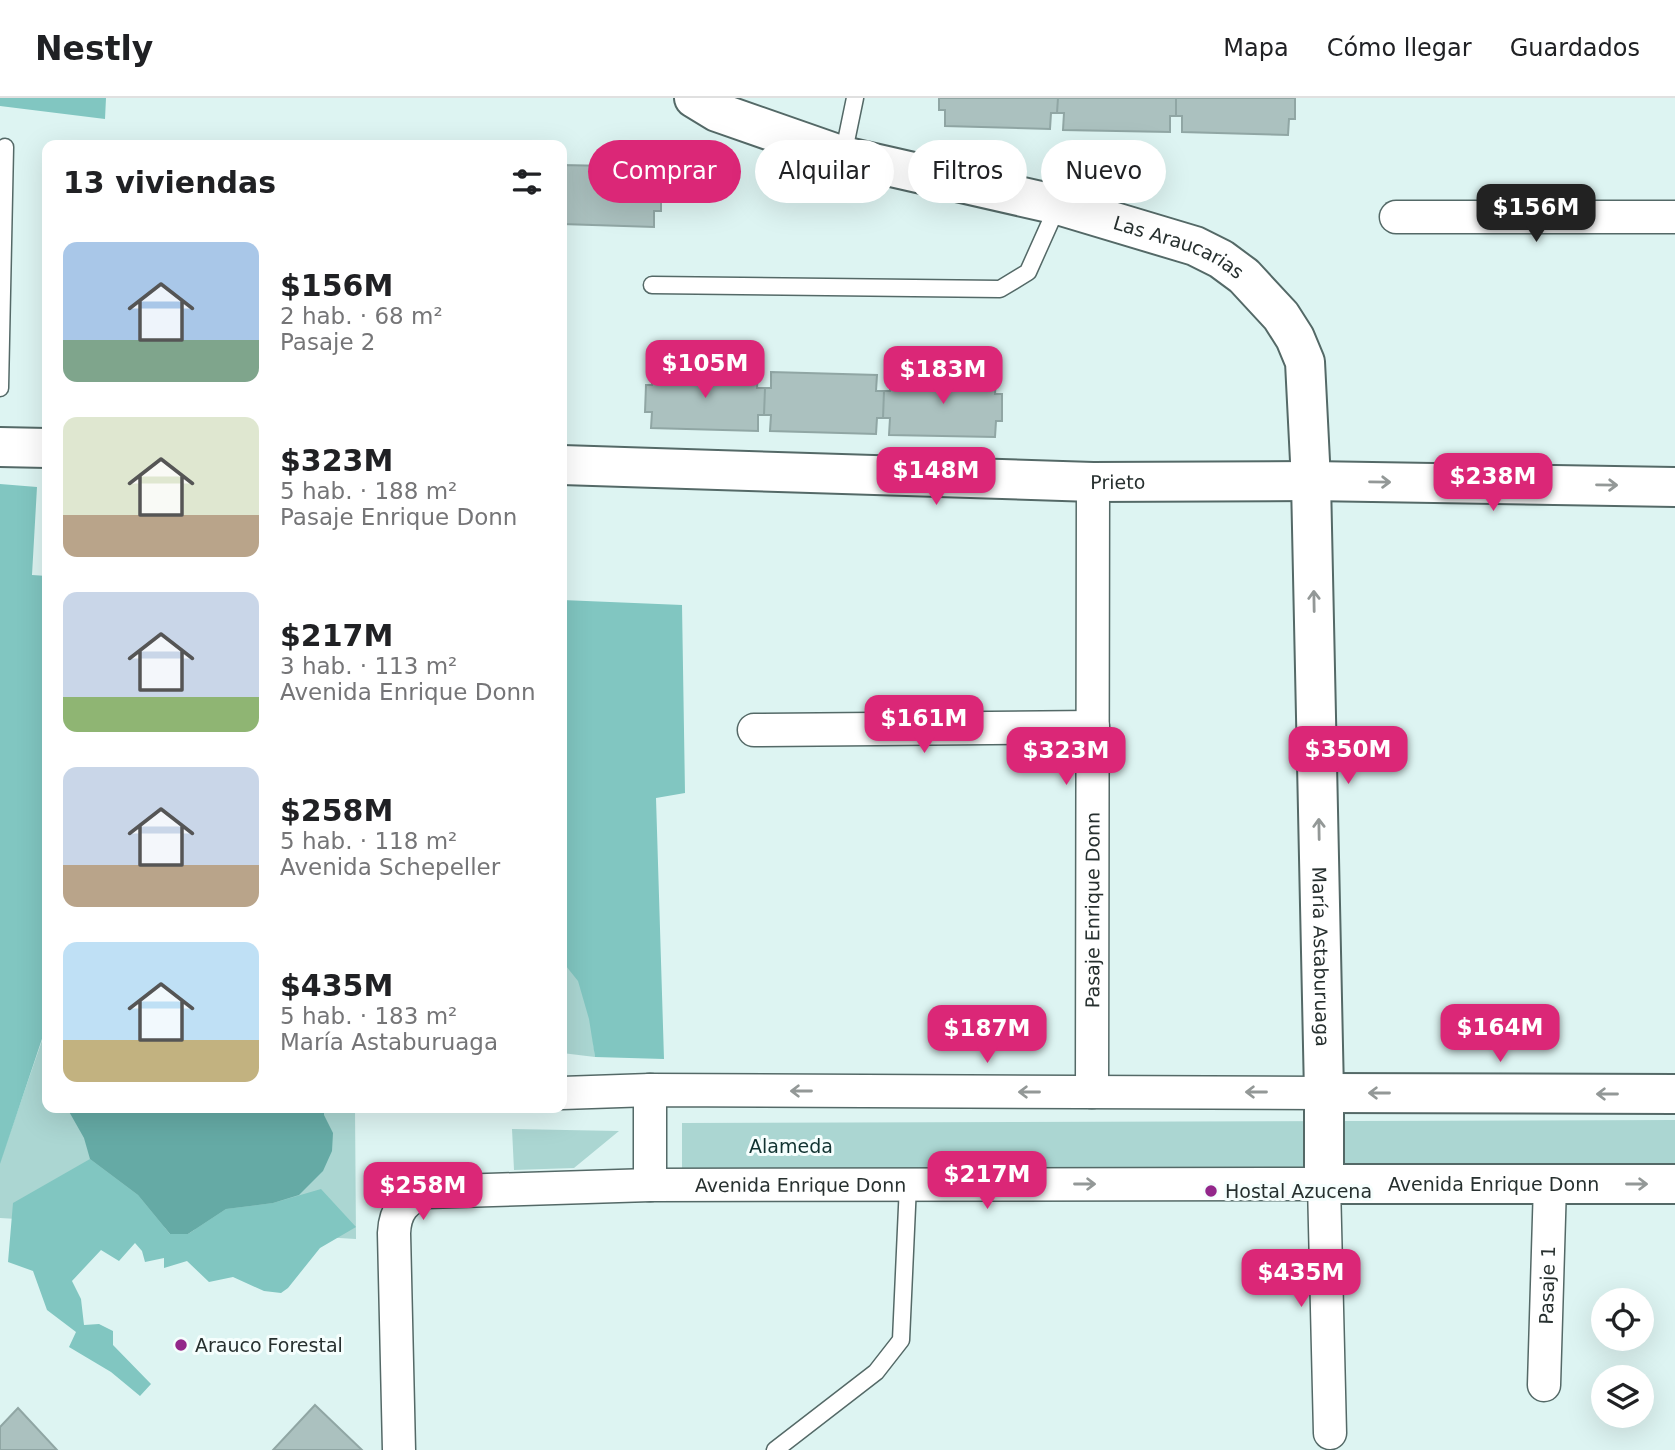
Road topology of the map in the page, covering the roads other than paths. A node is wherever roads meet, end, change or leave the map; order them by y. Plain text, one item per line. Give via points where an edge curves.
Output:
1 (694, 98) edge
2 (855, 98) edge
3 (798, 140) edge
4 (846, 140) edge
5 (5, 147) dead end
6 (894, 168) edge
7 (1058, 205) junction
8 (1396, 217) dead end
9 (1675, 217) edge
10 (652, 285) dead end
11 (0, 388) edge
12 (0, 447) edge
13 (42, 448) edge
14 (567, 465) edge
15 (1311, 481) junction
16 (1093, 482) junction
17 (1675, 486) edge
18 (1093, 727) junction
19 (754, 730) dead end
20 (650, 1090) junction
21 (1093, 1092) junction
22 (567, 1093) edge
23 (1324, 1093) junction
24 (1675, 1094) edge
25 (1324, 1184) junction
26 (1550, 1184) junction
27 (1675, 1184) edge
28 (650, 1185) junction
29 (908, 1185) junction
30 (1544, 1385) dead end
31 (1330, 1433) dead end
32 (399, 1450) edge
33 (775, 1450) edge

1 - 3 street, Las Araucarias
2 - 4 lane
5 - 11 lane
6 - 7 street, Las Araucarias
7 - 10 lane via 1028,272 1000,289
7 - 15 street, Las Araucarias via 1195,246 1228,264 1264,295 1288,327 1305,362
8 - 9 street
12 - 13 street
14 - 16 street, Prieto
15 - 16 street, Prieto
15 -> 17 street, Prieto
23 -> 15 street, María Astaburuaga
16 - 18 street, Pasaje Enrique Donn
18 - 19 street
18 - 21 street, Pasaje Enrique Donn
21 -> 20 street
20 - 22 street
20 - 28 street
23 -> 21 street
24 -> 23 street
23 - 25 street, María Astaburuaga
25 - 26 street, Avenida Enrique Donn
29 -> 25 street, Avenida Enrique Donn
25 - 31 street, María Astaburuaga
26 -> 27 street, Avenida Enrique Donn
26 - 30 street, Pasaje 1
28 - 29 street, Avenida Enrique Donn
28 - 32 street, Avenida Enrique Donn via 426,1192 405,1203 394,1222
29 - 33 lane via 901,1340 876,1372

